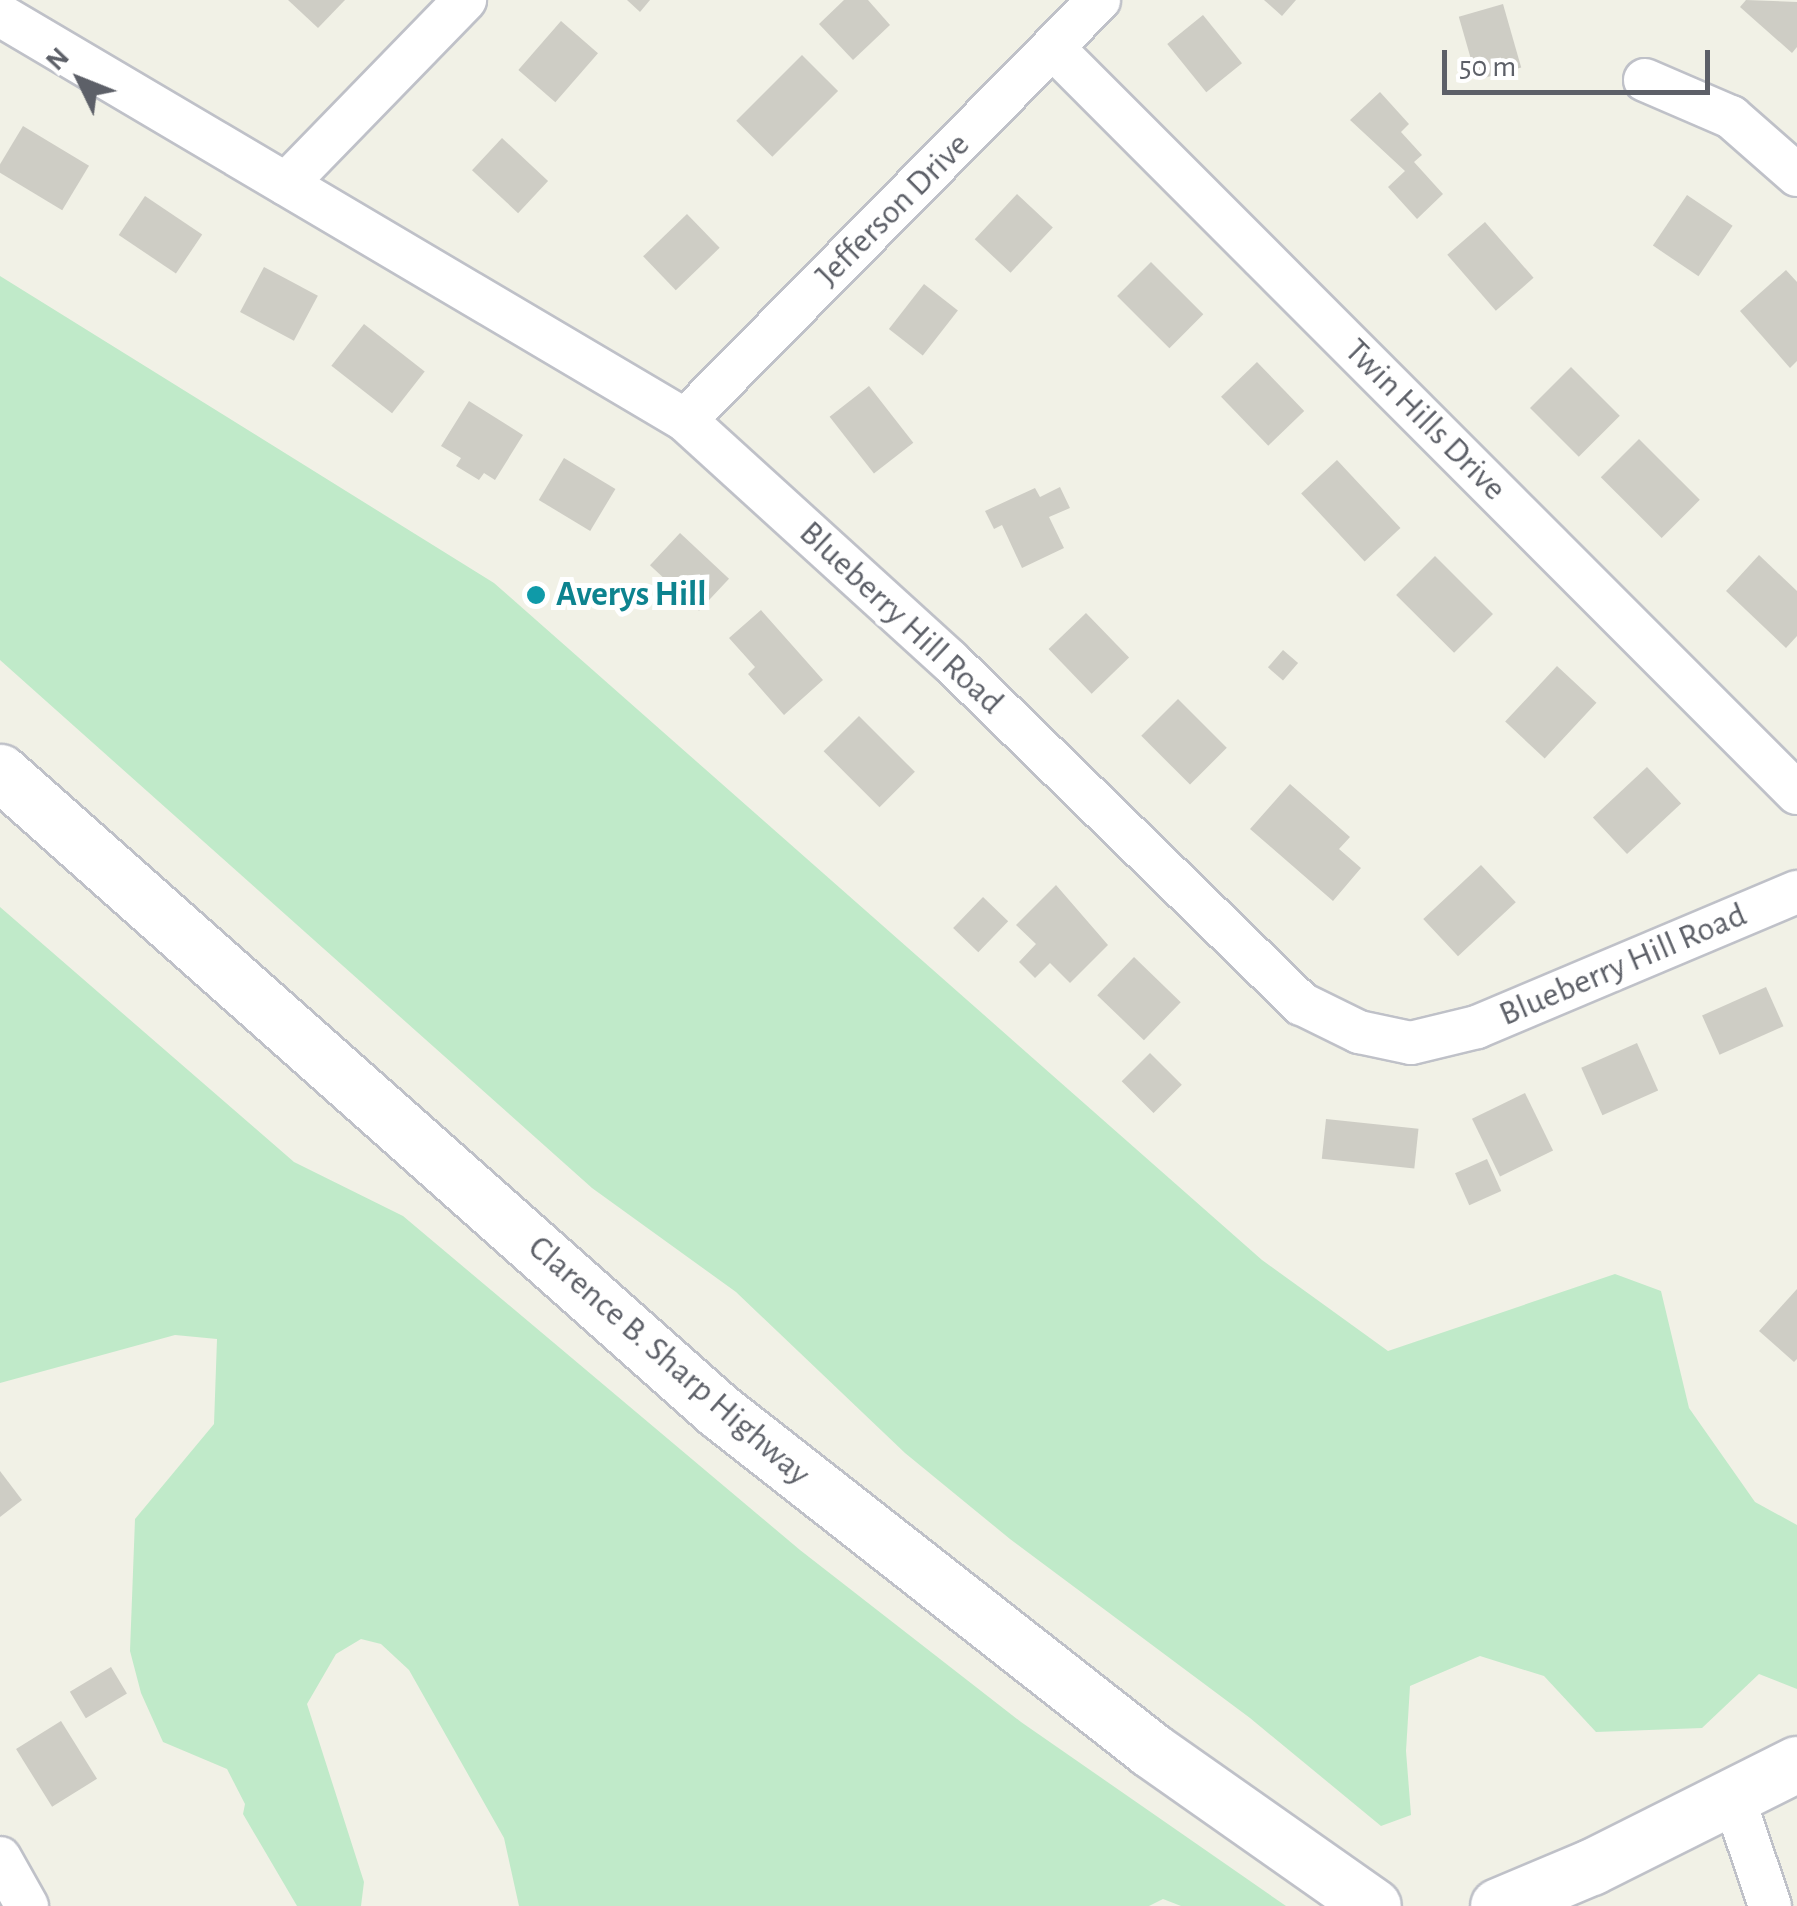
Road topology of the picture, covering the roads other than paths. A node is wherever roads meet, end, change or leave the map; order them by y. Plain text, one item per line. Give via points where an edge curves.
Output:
1 (465, 0) edge
2 (1099, 0) edge
3 (0, 15) edge
4 (1053, 48) junction
5 (1646, 80) dead end
6 (1797, 174) edge
7 (286, 184) junction
8 (685, 420) junction
9 (0, 772) edge
10 (1797, 793) edge
11 (1797, 892) edge
12 (1797, 1764) edge
13 (1734, 1799) junction
14 (0, 1858) edge
15 (28, 1906) edge
16 (1374, 1906) edge
17 (1498, 1906) edge
18 (1770, 1906) edge

1 - 7 street
2 - 4 street, Jefferson Drive
3 - 7 street, Blueberry Hill Road
4 - 8 street, Jefferson Drive
4 - 10 street, Twin Hills Drive
5 - 6 street via 1731,117
7 - 8 street, Blueberry Hill Road
8 - 11 street, Blueberry Hill Road via 949,660 1302,1004 1359,1032 1411,1043 1477,1027
9 - 16 main road, Clarence B. Sharp Highway via 719,1411 1152,1750
12 - 13 main road
13 - 17 main road
13 - 18 street
14 - 15 street

